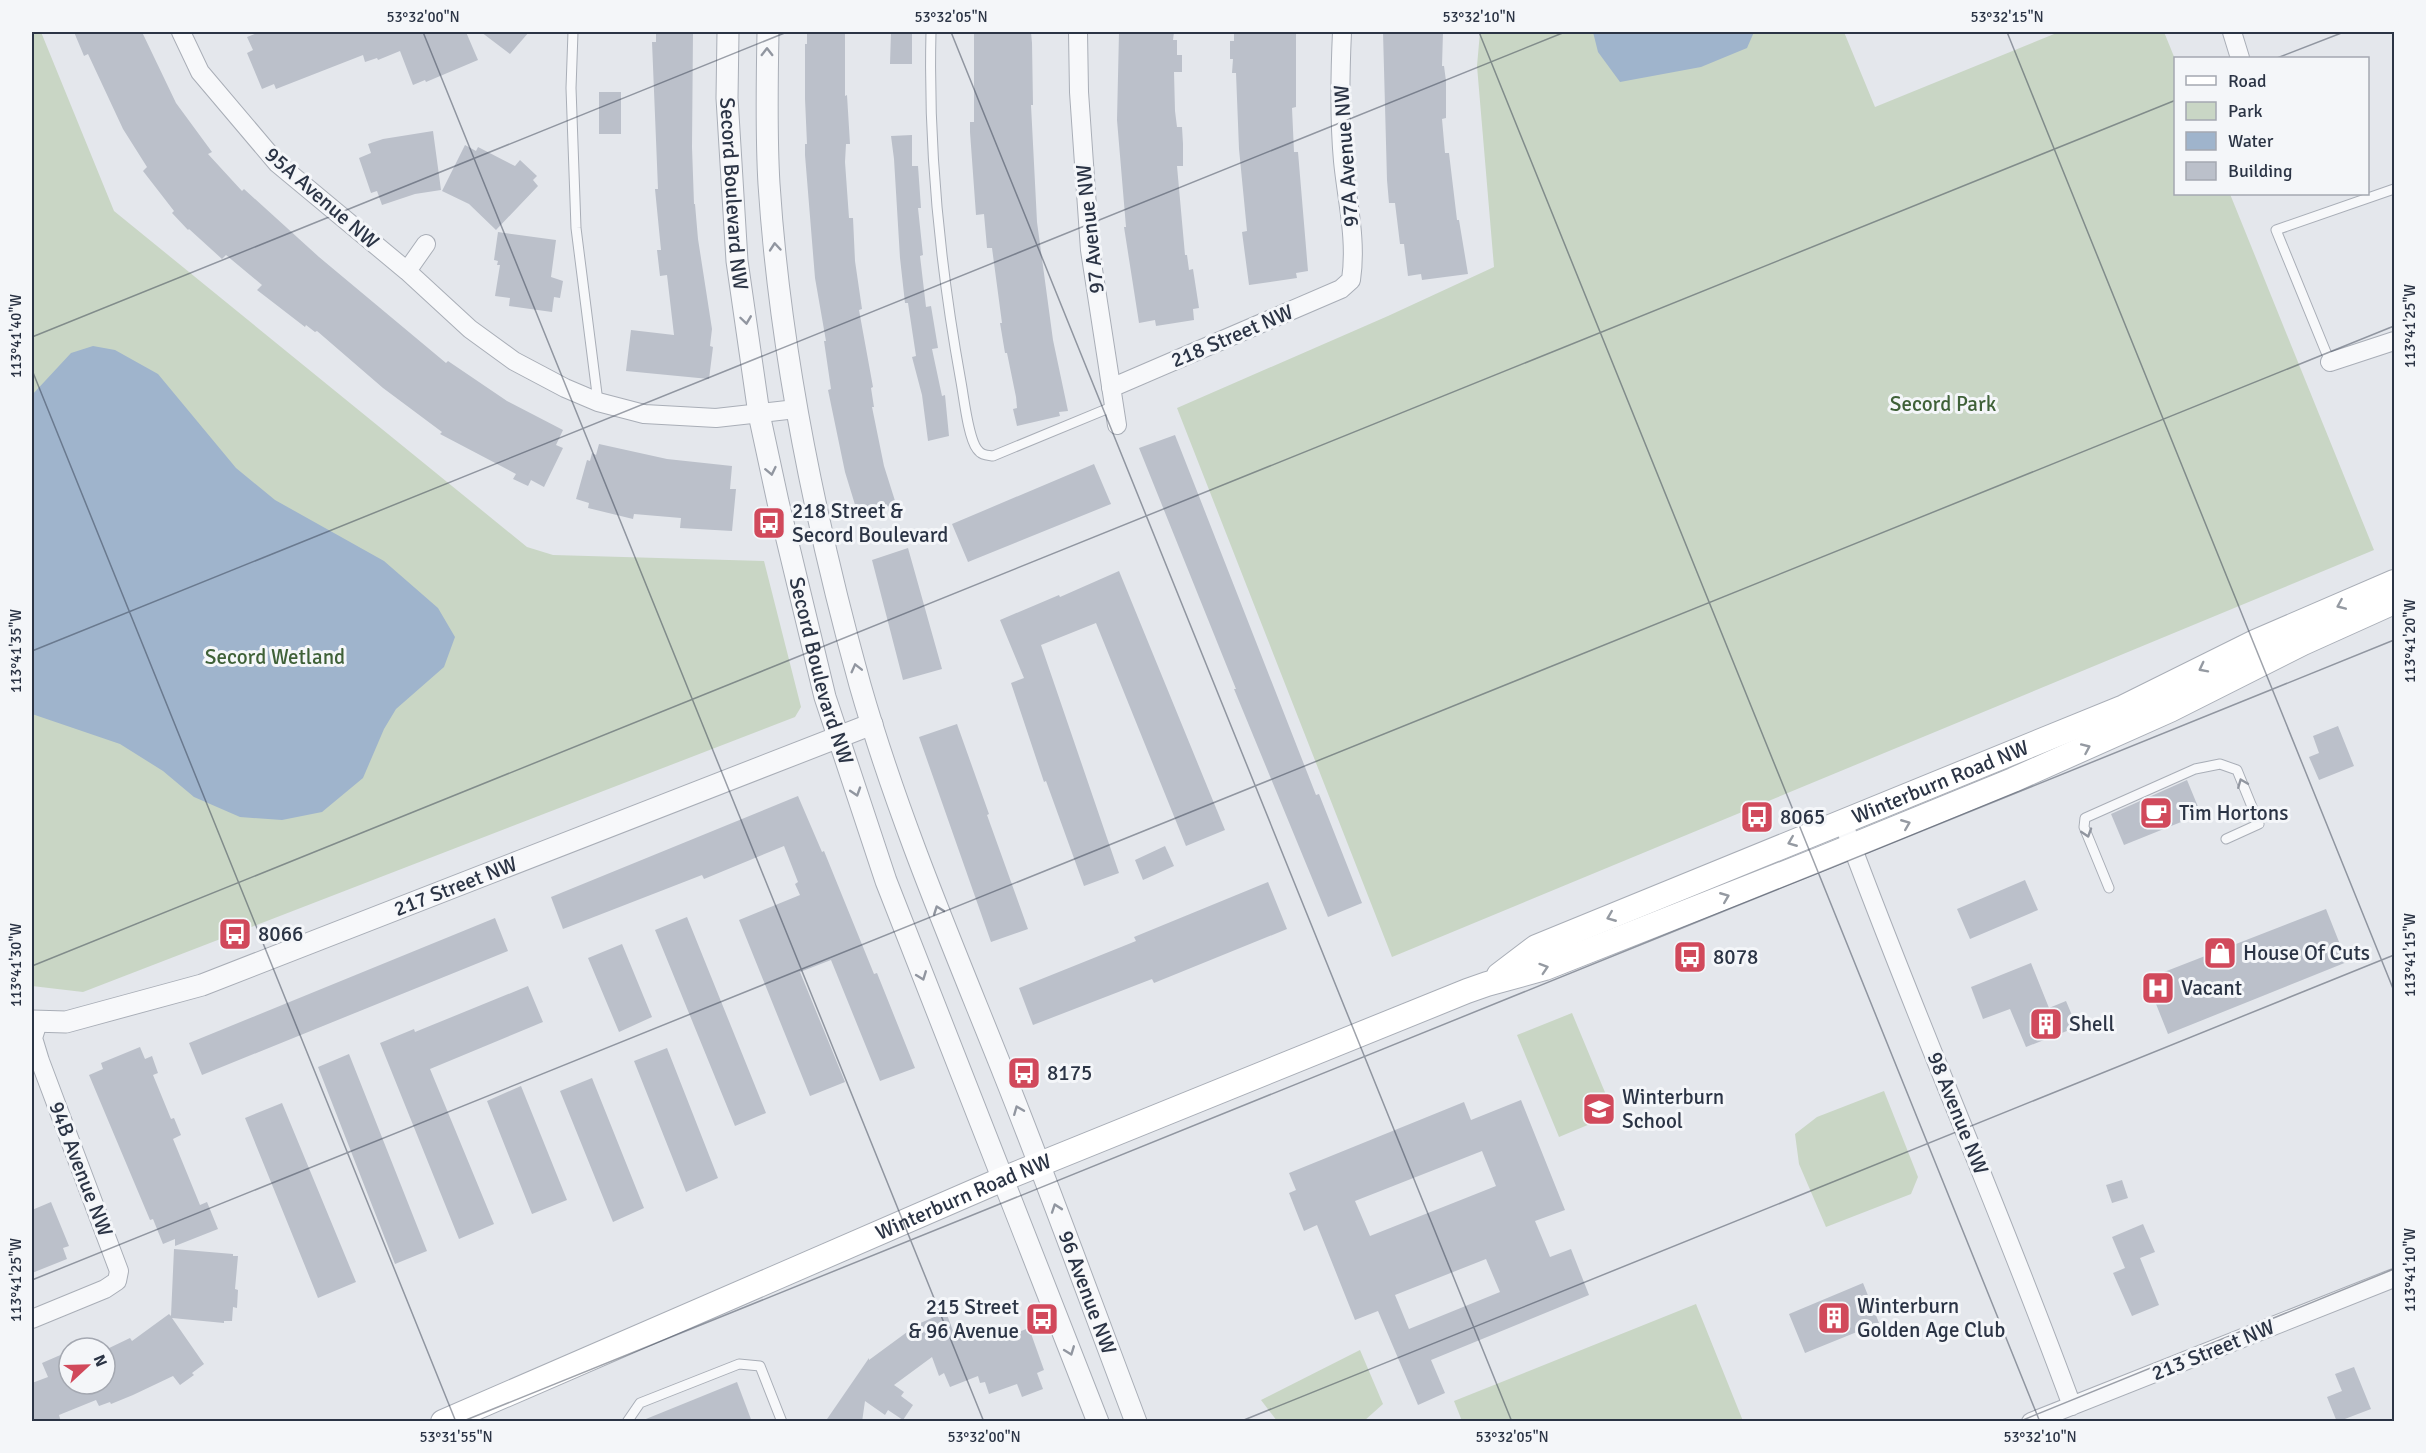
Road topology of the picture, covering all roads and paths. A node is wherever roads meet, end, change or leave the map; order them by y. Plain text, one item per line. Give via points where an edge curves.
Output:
1 (181, 32) edge
2 (573, 32) edge
3 (728, 32) edge
4 (768, 32) edge
5 (931, 32) edge
6 (1078, 32) edge
7 (1342, 32) edge
8 (2232, 32) edge
9 (2240, 57) edge
10 (2394, 189) edge
11 (426, 244) dead end
12 (406, 272) junction
13 (1351, 280) joint
14 (2394, 341) edge
15 (2330, 362) joint
16 (1112, 397) junction
17 (598, 402) junction
18 (796, 409) junction
19 (759, 414) junction
20 (1117, 425) dead end
21 (2394, 582) edge
22 (2394, 602) edge
23 (872, 724) junction
24 (837, 737) junction
25 (1842, 822) junction
26 (2226, 839) dead end
27 (1851, 846) junction
28 (2109, 888) dead end
29 (1487, 984) junction
30 (35, 1022) edge
31 (1039, 1165) junction
32 (1003, 1179) junction
33 (2394, 1278) edge
34 (32, 1319) edge
35 (2072, 1406) junction
36 (1134, 1421) edge
37 (443, 1422) edge
38 (627, 1422) edge
39 (782, 1422) edge
40 (1098, 1422) edge
41 (2031, 1422) edge

1 - 12 street, 95A Avenue NW via 200,72 277,163
2 - 17 lane via 576,228
3 -> 19 street, Secord Boulevard NW via 727,98 737,261
18 -> 4 street, Secord Boulevard NW via 769,183
5 - 16 lane via 937,221 949,315 977,450 993,456
6 - 16 street, 97 Avenue NW via 1090,250
7 - 13 street, 97A Avenue NW via 1339,90 1354,258
8 - 9 street
10 - 15 lane via 2276,230
11 - 12 street
12 - 17 street, 95A Avenue NW via 470,329 514,361
13 - 16 street, 218 Street NW via 1341,289
14 - 15 street
16 - 20 street, 97 Avenue NW
17 - 19 street, 95A Avenue NW via 644,414 680,417
18 - 19 street, 95A Avenue NW
23 -> 18 street, Secord Boulevard NW via 825,545
19 -> 24 street, Secord Boulevard NW via 791,560
21 -> 25 main road, Winterburn Road NW via 2287,628 2124,707
27 -> 22 main road, Winterburn Road NW via 2170,710
23 - 24 street, 217 Street NW
31 -> 23 street, Secord Boulevard NW via 950,942
24 - 30 street, 217 Street NW via 202,985 66,1022
24 -> 32 street, Secord Boulevard NW via 886,881
25 - 27 street, 98 Avenue NW
25 -> 29 main road, Winterburn Road NW via 1536,947
26 -> 28 lane via 2259,824 2237,770 2220,764 2195,769 2085,818 2084,827
29 -> 27 main road, Winterburn Road NW via 1545,968
27 - 35 street, 98 Avenue NW via 2030,1290
29 - 31 main road, Winterburn Road NW
30 - 34 street, 94B Avenue NW via 33,1038 40,1061 119,1271 117,1281 105,1288
31 - 32 main road, Winterburn Road NW
36 -> 31 street, 96 Avenue NW
32 - 37 main road, Winterburn Road NW
32 -> 40 street, 96 Avenue NW
33 - 35 street, 213 Street NW
35 - 41 street, 213 Street NW
38 - 39 lane via 640,1403 739,1364 759,1366

